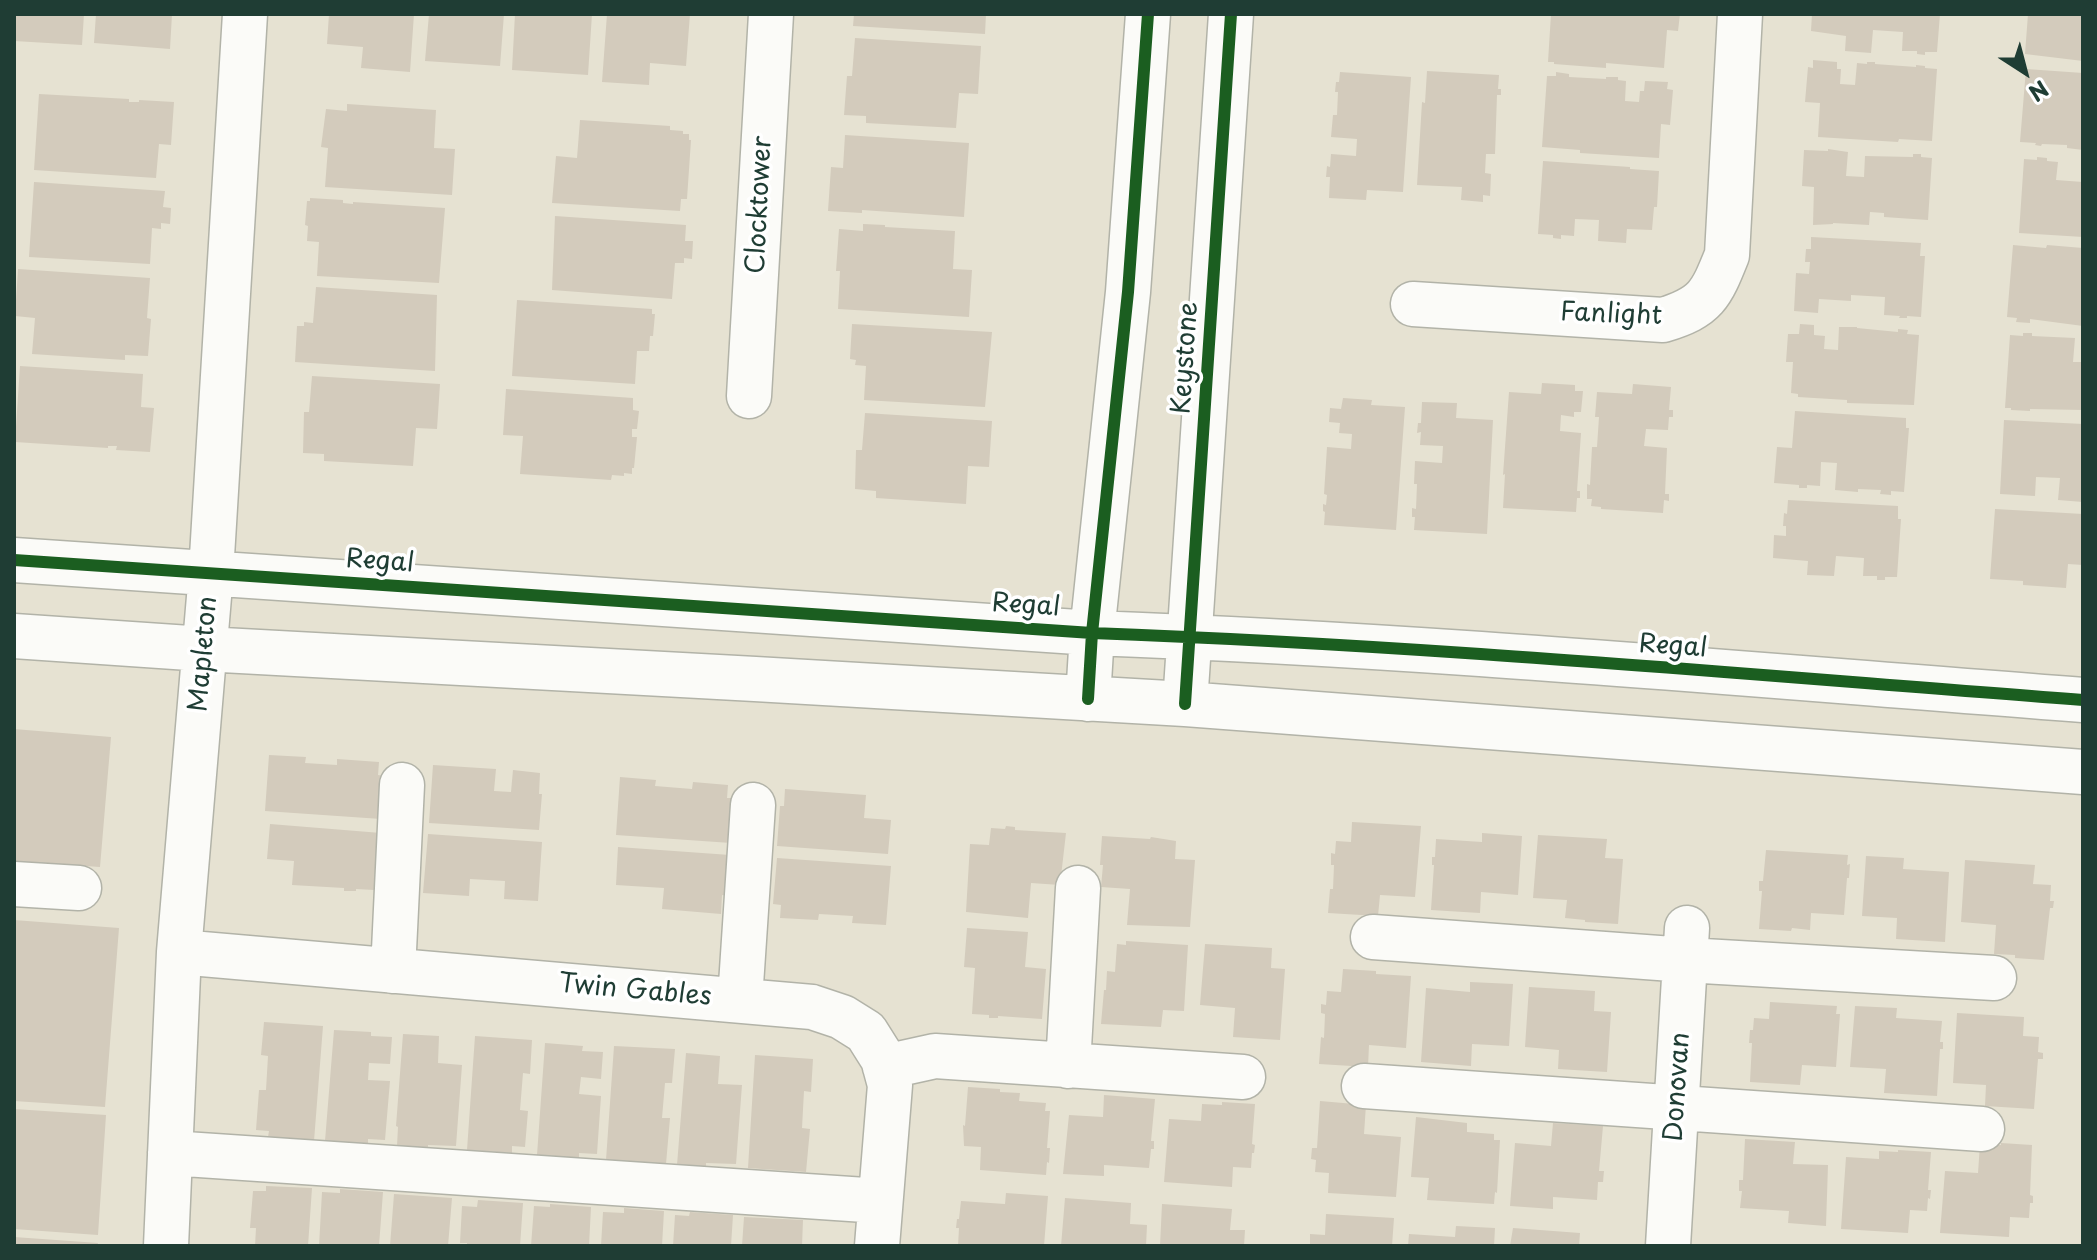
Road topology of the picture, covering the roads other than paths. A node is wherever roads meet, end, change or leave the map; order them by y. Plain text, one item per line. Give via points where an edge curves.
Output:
1 (245, 14) edge
2 (771, 14) edge
3 (1148, 14) edge
4 (1231, 14) edge
5 (1740, 14) edge
6 (1413, 304) dead end
7 (749, 396) dead end
8 (14, 560) edge
9 (211, 573) junction
10 (1092, 633) junction
11 (14, 636) edge
12 (1191, 637) junction
13 (204, 649) junction
14 (1088, 699) junction
15 (2083, 700) edge
16 (1185, 704) junction
17 (2083, 772) edge
18 (402, 785) dead end
19 (753, 805) dead end
20 (14, 884) edge
21 (79, 888) dead end
22 (1078, 888) dead end
23 (1373, 937) dead end
24 (1686, 944) junction
25 (179, 952) junction
26 (393, 971) junction
27 (1994, 978) dead end
28 (740, 1000) junction
29 (1068, 1066) junction
30 (885, 1067) junction
31 (1243, 1077) dead end
32 (1364, 1086) dead end
33 (1676, 1108) junction
34 (1982, 1129) dead end
35 (170, 1153) junction
36 (880, 1201) junction
37 (166, 1246) edge
38 (877, 1246) edge
39 (1668, 1246) edge

1 - 9 street, Mapleton
2 - 7 street, Clocktower
3 - 10 street via 1128,292
4 - 12 street, Keystone
5 - 6 street, Fanlight via 1727,255 1705,300 1663,320
8 - 9 street, Regal
9 - 10 street, Regal
9 - 13 street, Mapleton
10 - 12 street, Regal
10 - 14 street
11 - 13 street
12 - 15 street, Regal
12 - 16 street, Keystone
13 - 14 street
13 - 25 street, Mapleton
14 - 16 street
16 - 17 street
18 - 26 street
19 - 28 street
20 - 21 street
22 - 29 street
23 - 24 street
24 - 27 street
24 - 33 street, Donovan
25 - 26 street, Twin Gables
25 - 35 street, Mapleton
26 - 28 street, Twin Gables
28 - 30 street, Twin Gables via 812,1007 842,1017 866,1032
29 - 30 street via 935,1056
29 - 31 street
30 - 36 street, Twin Gables via 890,1085
32 - 33 street
33 - 34 street
33 - 39 street, Donovan
35 - 36 street
35 - 37 street, Mapleton
36 - 38 street, Twin Gables

